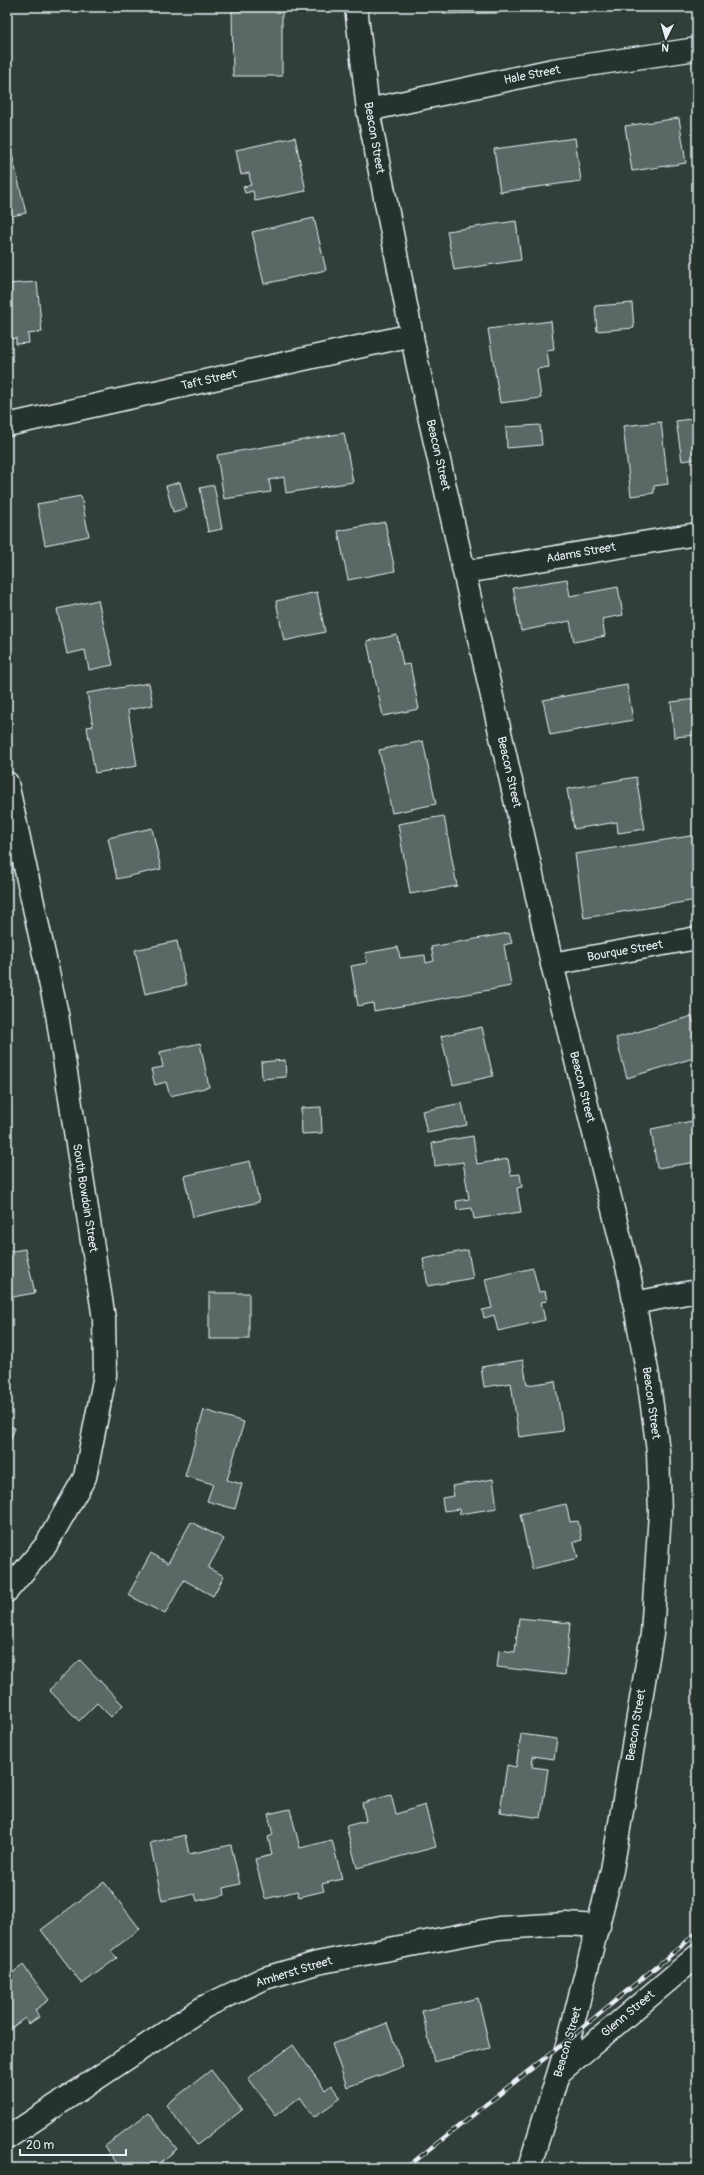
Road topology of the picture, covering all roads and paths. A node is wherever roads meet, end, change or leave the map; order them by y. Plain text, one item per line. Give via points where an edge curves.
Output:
1 (356, 7) edge
2 (697, 49) edge
3 (368, 110) junction
4 (412, 335) junction
5 (7, 425) edge
6 (697, 534) edge
7 (465, 572) junction
8 (7, 783) edge
9 (697, 938) edge
10 (552, 964) junction
11 (697, 1291) edge
12 (634, 1302) junction
13 (7, 1591) edge
14 (599, 1926) junction
15 (697, 1956) edge
16 (560, 2072) junction
17 (7, 2138) edge
18 (529, 2168) edge

1 - 3 street, Beacon Street
2 - 3 street, Hale Street via 553,70
3 - 4 street, Beacon Street
4 - 5 street, Taft Street
4 - 7 street, Beacon Street
6 - 7 street, Adams Street
7 - 10 street, Beacon Street
8 - 13 street, South Bowdoin Street via 57,1014 104,1319 106,1375 85,1477 46,1545
9 - 10 street, Bourque Street
10 - 12 street, Beacon Street
11 - 12 street
12 - 14 street, Beacon Street via 648,1376 658,1451 660,1513 652,1634 612,1870
14 - 16 street, Beacon Street
14 - 17 street, Amherst Street via 560,1924 499,1928 317,1963 265,1978 204,2007
15 - 16 street, Glenn Street
16 - 18 street, Beacon Street

